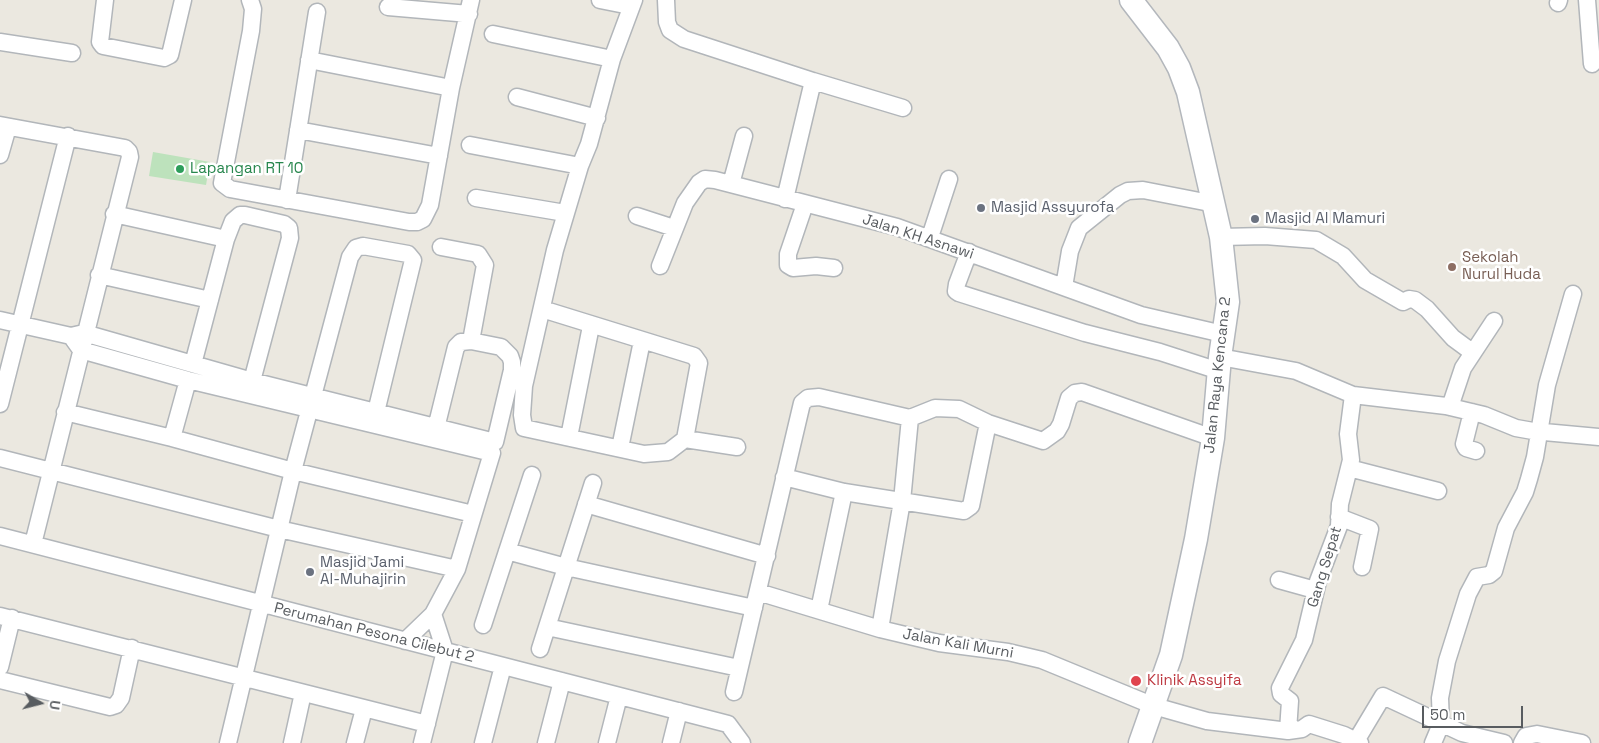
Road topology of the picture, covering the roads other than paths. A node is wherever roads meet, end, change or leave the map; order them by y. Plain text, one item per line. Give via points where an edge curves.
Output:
1 (104, 0) edge
2 (183, 0) edge
3 (250, 0) edge
4 (600, 0) edge
5 (666, 0) edge
6 (1131, 0) edge
7 (1587, 0) edge
8 (632, 3) edge
9 (388, 6) dead end
10 (470, 7) edge
11 (317, 12) dead end
12 (492, 34) dead end
13 (0, 42) edge
14 (72, 53) dead end
15 (612, 59) junction
16 (309, 60) junction
17 (1592, 64) dead end
18 (813, 81) junction
19 (451, 88) junction
20 (517, 97) dead end
21 (903, 108) dead end
22 (597, 118) junction
23 (4, 126) edge
24 (298, 130) junction
25 (68, 136) junction
26 (744, 136) dead end
27 (470, 145) dead end
28 (0, 155) edge
29 (439, 156) junction
30 (580, 166) junction
31 (949, 179) dead end
32 (731, 184) junction
33 (476, 198) dead end
34 (785, 199) junction
35 (287, 200) junction
36 (805, 204) junction
37 (1215, 204) junction
38 (565, 213) junction
39 (114, 214) junction
40 (636, 216) dead end
41 (674, 228) junction
42 (1221, 237) junction
43 (930, 238) junction
44 (226, 240) junction
45 (441, 247) dead end
46 (969, 252) junction
47 (660, 266) dead end
48 (834, 268) dead end
49 (99, 275) junction
50 (1064, 287) junction
51 (1573, 294) dead end
52 (210, 300) junction
53 (542, 309) junction
54 (0, 320) edge
55 (1494, 320) dead end
56 (20, 324) junction
57 (591, 326) junction
58 (78, 334) junction
59 (1222, 334) junction
60 (471, 341) junction
61 (642, 341) junction
62 (81, 350) junction
63 (1472, 352) junction
64 (193, 364) junction
65 (1219, 364) junction
66 (188, 380) junction
67 (252, 381) junction
68 (1353, 395) junction
69 (311, 403) junction
70 (0, 404) edge
71 (1450, 407) junction
72 (65, 412) junction
73 (376, 412) junction
74 (1472, 412) junction
75 (910, 418) junction
76 (988, 423) junction
77 (436, 428) junction
78 (1538, 432) junction
79 (1599, 437) edge
80 (172, 438) junction
81 (568, 438) junction
82 (1213, 438) junction
83 (685, 439) junction
84 (737, 447) dead end
85 (620, 448) junction
86 (1476, 451) dead end
87 (0, 458) edge
88 (1349, 468) junction
89 (50, 471) junction
90 (293, 471) junction
91 (532, 475) dead end
92 (784, 477) junction
93 (593, 483) dead end
94 (1438, 491) dead end
95 (844, 492) junction
96 (902, 501) junction
97 (586, 504) junction
98 (474, 514) junction
99 (1339, 517) junction
100 (279, 529) junction
101 (0, 536) edge
102 (33, 544) junction
103 (507, 551) junction
104 (767, 556) junction
105 (566, 566) junction
106 (1362, 567) dead end
107 (457, 569) junction
108 (1279, 580) dead end
109 (1316, 590) junction
110 (758, 592) junction
111 (260, 604) junction
112 (754, 608) junction
113 (819, 610) junction
114 (433, 614) junction
115 (6, 617) edge
116 (483, 625) dead end
117 (547, 627) junction
118 (880, 629) junction
119 (405, 641) junction
120 (132, 648) junction
121 (540, 649) dead end
122 (445, 651) junction
123 (502, 666) junction
124 (0, 667) edge
125 (739, 668) junction
126 (243, 677) junction
127 (0, 680) edge
128 (562, 681) junction
129 (734, 692) dead end
130 (303, 694) junction
131 (619, 696) junction
132 (1154, 706) junction
133 (364, 709) junction
134 (679, 711) junction
135 (427, 724) junction
136 (1441, 724) junction
137 (1288, 730) junction
138 (741, 742) edge
139 (1358, 742) edge
140 (228, 743) edge
141 (292, 743) edge
142 (354, 743) edge
143 (422, 743) edge
144 (482, 743) edge
145 (546, 743) edge
146 (607, 743) edge
147 (671, 743) edge
148 (1140, 743) edge
149 (1434, 743) edge
150 (1504, 743) edge
151 (1522, 743) edge
152 (1582, 743) edge

1 - 2 street via 100,42 103,46 164,58 170,54
3 - 35 street via 253,9 250,31 222,183 230,188
4 - 8 street
5 - 18 street via 667,22 676,34
6 - 37 street, Jalan Raya Kencana 2 via 1155,28 1179,68 1188,92
7 - 17 street
8 - 15 street
9 - 10 street
10 - 19 street
11 - 16 street
12 - 15 street
13 - 14 street
15 - 22 street
16 - 19 street
16 - 24 street
18 - 21 street
18 - 34 street
19 - 29 street
20 - 22 street
22 - 30 street
23 - 25 street
23 - 28 street
24 - 29 street
24 - 35 street
25 - 39 street via 125,148 129,152
25 - 56 street
26 - 32 street
27 - 30 street
29 - 35 street via 427,215 417,222
30 - 38 street
31 - 43 street
32 - 34 street, Jalan KH Asnawi
32 - 41 street, Jalan KH Asnawi via 705,179 684,202
33 - 38 street
34 - 36 street, Jalan KH Asnawi
36 - 43 street, Jalan KH Asnawi
36 - 48 street via 788,254 788,265 793,268
37 - 42 street, Jalan Raya Kencana 2
37 - 50 street via 1143,190 1120,195 1079,228 1072,245
38 - 53 street
39 - 44 street
39 - 49 street
40 - 41 street
41 - 47 street, Jalan KH Asnawi
42 - 59 street, Jalan Raya Kencana 2 via 1228,302
42 - 63 street via 1316,240 1343,256 1365,280 1403,302 1415,300
43 - 46 street, Jalan KH Asnawi
44 - 52 street
44 - 67 street via 233,221 240,215 284,224 290,232
45 - 60 street via 478,254 484,260
46 - 50 street, Jalan KH Asnawi
46 - 65 street via 956,291 1085,333
49 - 52 street
49 - 58 street
50 - 59 street, Jalan KH Asnawi via 1141,315
51 - 78 street via 1547,385
52 - 64 street
53 - 57 street
53 - 81 street via 522,400 524,428
54 - 56 street
55 - 63 street
56 - 58 street
56 - 70 street
57 - 61 street
57 - 81 street
58 - 62 street
58 - 64 street
59 - 65 street, Jalan Raya Kencana 2
60 - 77 street via 460,342 456,347
60 - 77 street via 502,347 512,362 495,442
61 - 83 street via 694,356 699,363
61 - 85 street
62 - 66 street
62 - 72 street
63 - 71 street via 1456,384
64 - 67 street
65 - 68 street via 1296,372
65 - 82 street, Jalan Raya Kencana 2
66 - 69 street
66 - 80 street
67 - 69 street
68 - 71 street
68 - 88 street, Gang Sepat via 1348,434 1352,453
69 - 73 street
69 - 73 street via 353,251 363,246 408,254 413,260
69 - 90 street
69 - 98 street via 492,453
71 - 74 street
72 - 80 street
72 - 89 street
73 - 77 street
74 - 78 street via 1516,428
74 - 86 street via 1464,444
75 - 76 street via 935,408 959,409
75 - 92 street via 819,397 808,398 802,403
75 - 96 street
76 - 82 street via 1043,441 1061,424 1069,398 1082,392
76 - 96 street via 971,506 957,511
78 - 79 street
78 - 136 street via 1527,485 1506,528 1494,571 1475,579 1468,594 1447,660 1440,698
80 - 90 street
81 - 85 street
82 - 132 street, Jalan Raya Kencana 2 via 1196,539 1171,655
83 - 84 street
83 - 85 street via 668,452 644,454
87 - 89 street
88 - 94 street
88 - 99 street, Gang Sepat
89 - 100 street
89 - 102 street
90 - 98 street
90 - 100 street
91 - 103 street
92 - 95 street
92 - 104 street
93 - 97 street
95 - 96 street
95 - 113 street
96 - 118 street
97 - 104 street
97 - 105 street
98 - 107 street
99 - 106 street via 1370,529
99 - 109 street, Gang Sepat via 1339,526
100 - 107 street
100 - 111 street
101 - 102 street, Perumahan Pesona Cilebut 2
102 - 111 street, Perumahan Pesona Cilebut 2
103 - 105 street
103 - 116 street
104 - 110 street
105 - 112 street
105 - 117 street
107 - 114 street
108 - 109 street
109 - 137 street, Gang Sepat via 1304,640 1280,688 1281,694 1290,701
110 - 112 street
110 - 113 street, Jalan Kali Murni
111 - 119 street, Perumahan Pesona Cilebut 2
111 - 126 street
112 - 125 street
113 - 118 street, Jalan Kali Murni
114 - 119 street
114 - 122 street
115 - 120 street
115 - 124 street
117 - 121 street
117 - 125 street
118 - 132 street, Jalan Kali Murni via 939,643 1042,660
119 - 122 street, Perumahan Pesona Cilebut 2
120 - 126 street
120 - 127 street via 121,698 110,707
122 - 123 street, Perumahan Pesona Cilebut 2
122 - 135 street
123 - 128 street, Perumahan Pesona Cilebut 2
123 - 144 street
125 - 129 street
126 - 130 street
126 - 140 street
128 - 131 street, Perumahan Pesona Cilebut 2
128 - 145 street
130 - 133 street
130 - 141 street
131 - 134 street, Perumahan Pesona Cilebut 2
131 - 146 street
132 - 137 street, Jalan Kali Murni via 1218,724
132 - 148 street, Jalan Raya Kencana 2
133 - 135 street
133 - 142 street
134 - 138 street, Perumahan Pesona Cilebut 2 via 728,724
134 - 147 street
135 - 143 street
136 - 139 street via 1383,696
136 - 149 street
136 - 150 street via 1462,733
137 - 139 street, Jalan Kali Murni via 1302,729 1309,724
151 - 152 street via 1526,736 1537,734

